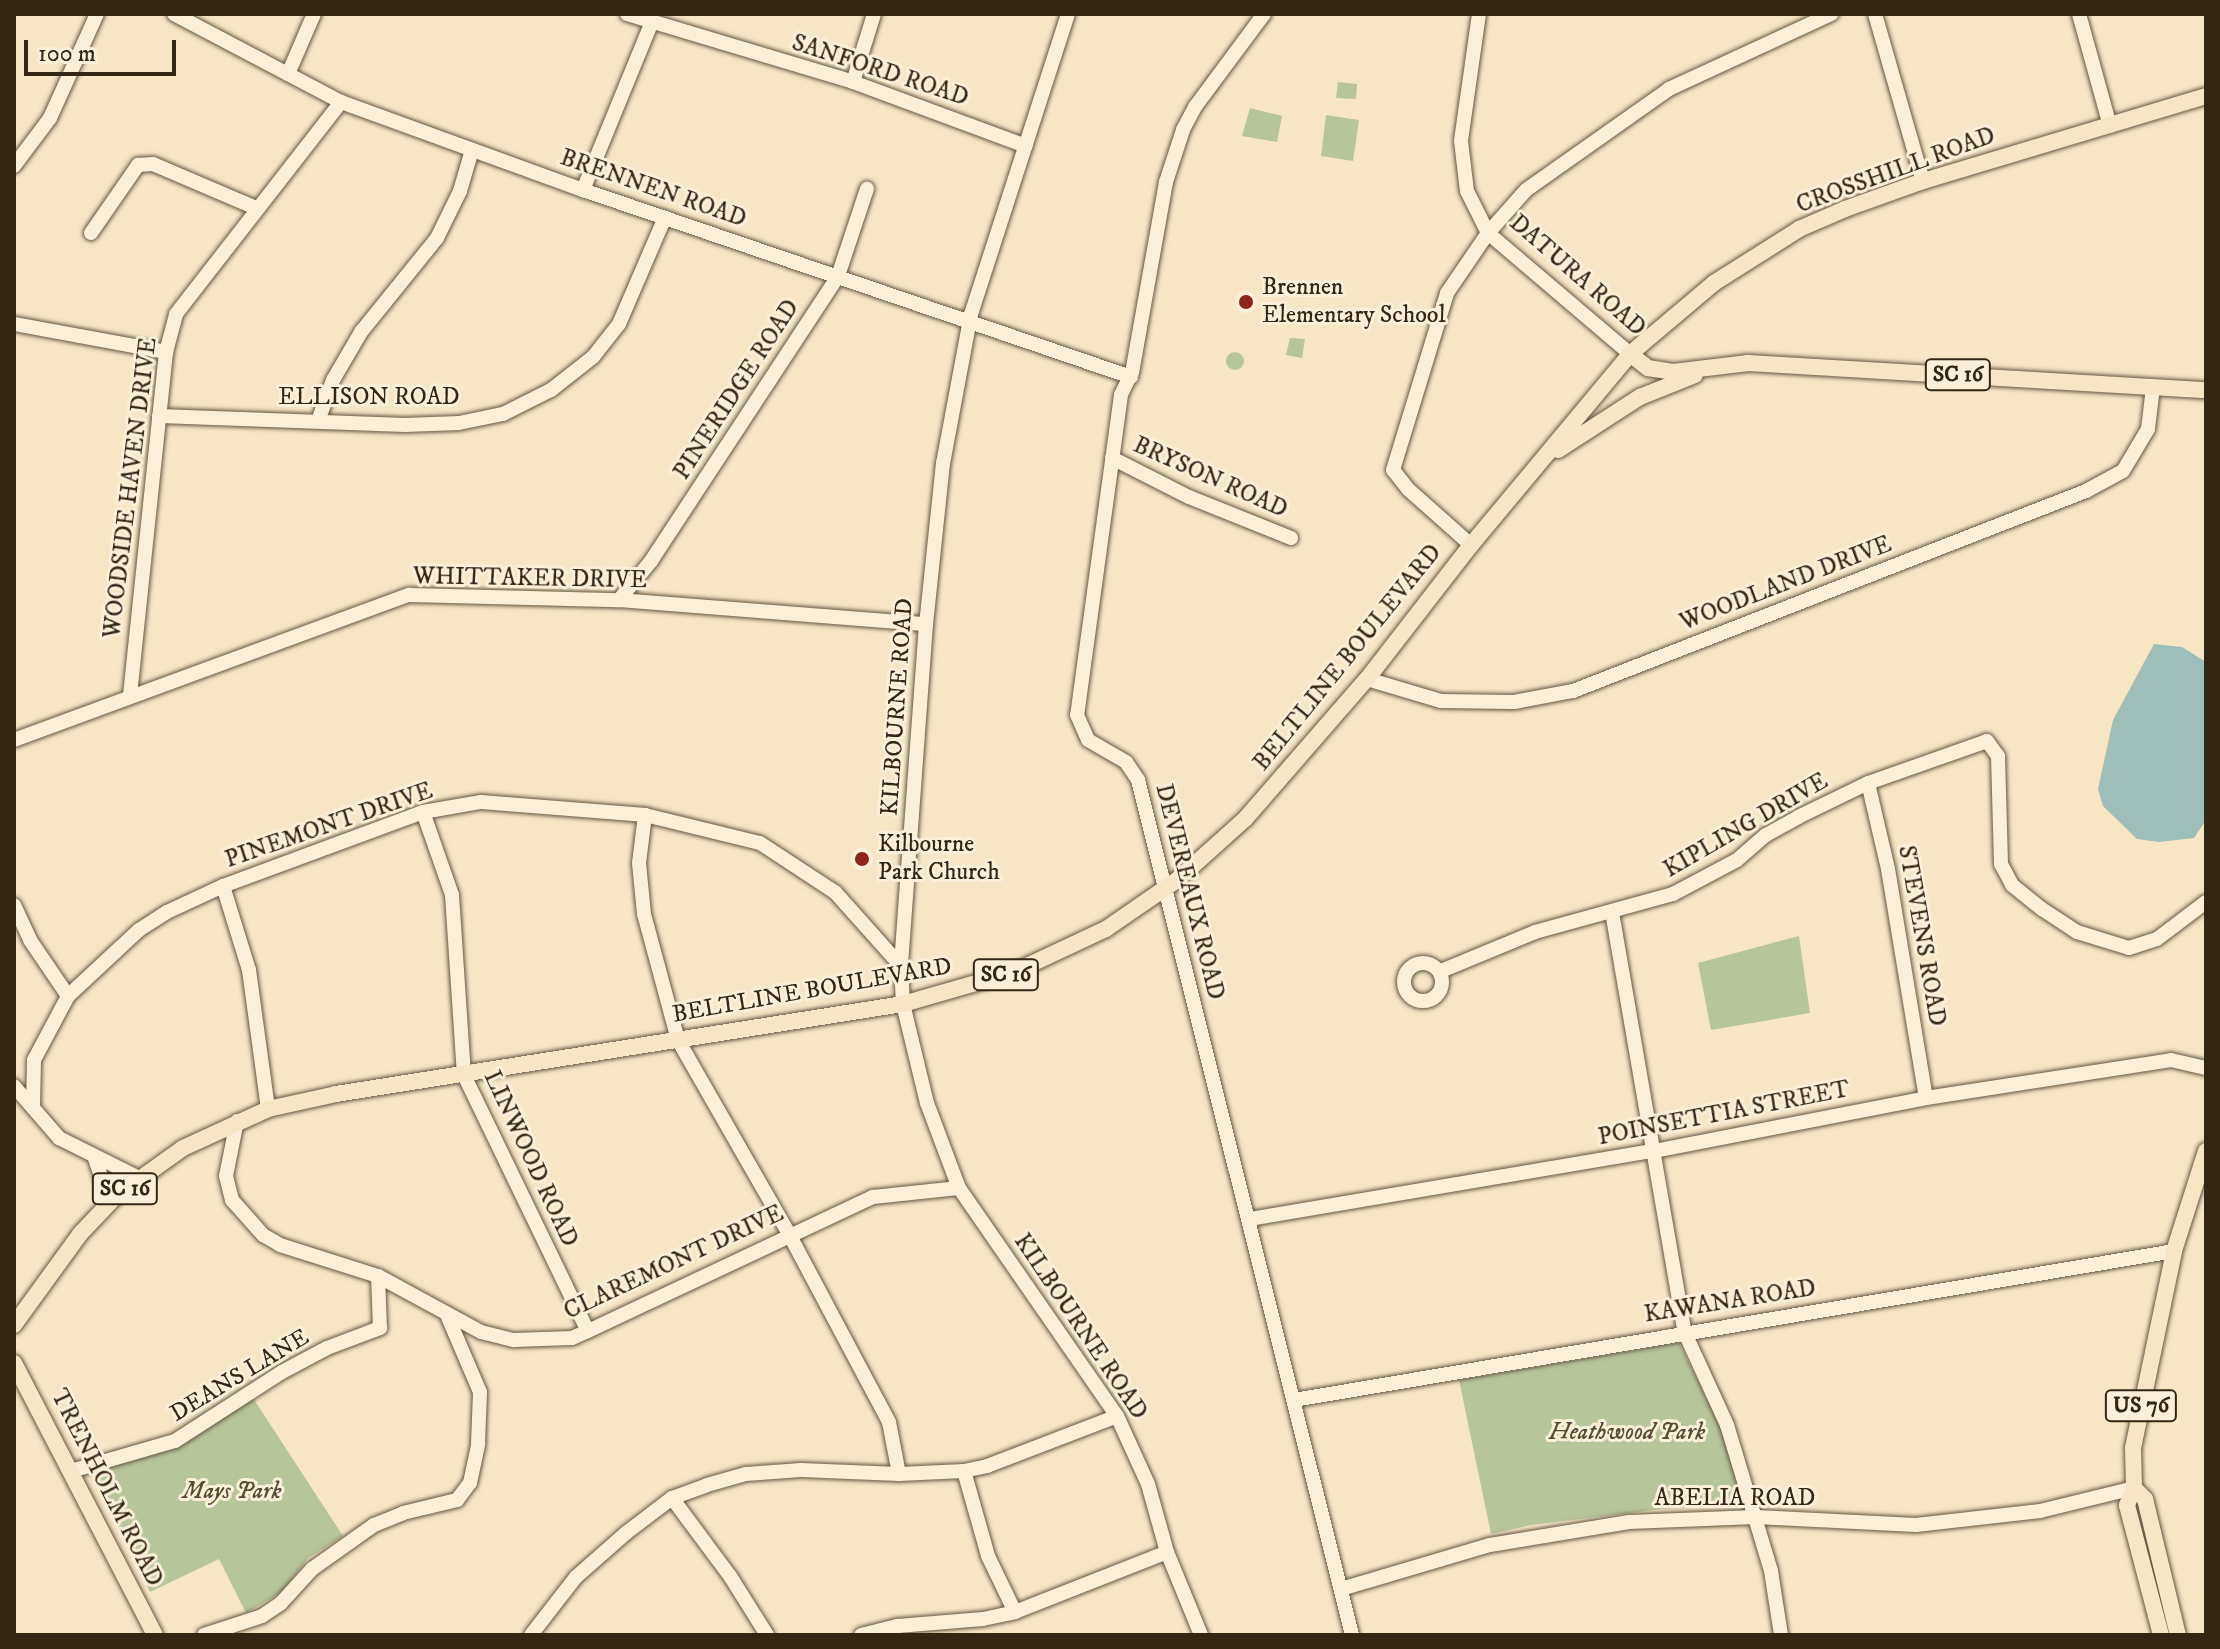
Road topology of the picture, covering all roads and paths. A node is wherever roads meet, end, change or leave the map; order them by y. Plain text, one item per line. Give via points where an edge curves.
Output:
1 (97, 14) edge
2 (174, 14) edge
3 (314, 14) edge
4 (627, 14) edge
5 (874, 14) edge
6 (1068, 14) edge
7 (1264, 14) edge
8 (1479, 14) edge
9 (1831, 14) edge
10 (1875, 14) edge
11 (2079, 14) edge
12 (651, 24) junction
13 (288, 74) junction
14 (853, 82) junction
15 (2206, 96) edge
16 (341, 102) junction
17 (2110, 126) junction
18 (1026, 146) junction
19 (472, 150) junction
20 (14, 166) edge
21 (1923, 181) junction
22 (867, 189) dead end
23 (583, 190) junction
24 (256, 208) junction
25 (665, 217) junction
26 (91, 233) dead end
27 (1488, 233) junction
28 (838, 276) junction
29 (970, 321) junction
30 (14, 324) edge
31 (166, 352) junction
32 (1630, 354) junction
33 (1711, 367) junction
34 (1131, 377) junction
35 (2153, 387) junction
36 (2206, 390) edge
37 (159, 416) junction
38 (318, 421) junction
39 (1112, 458) junction
40 (1540, 462) junction
41 (1291, 538) dead end
42 (1471, 545) junction
43 (619, 600) junction
44 (926, 624) junction
45 (1367, 679) junction
46 (130, 695) junction
47 (14, 740) edge
48 (1868, 783) junction
49 (423, 812) junction
50 (645, 815) junction
51 (223, 886) junction
52 (1166, 889) junction
53 (2206, 902) edge
54 (14, 905) edge
55 (1612, 912) junction
56 (901, 966) junction
57 (1441, 971) dead end
58 (68, 996) junction
59 (903, 1004) junction
60 (678, 1040) junction
61 (2206, 1068) edge
62 (464, 1075) junction
63 (14, 1086) edge
64 (1926, 1098) junction
65 (33, 1107) junction
66 (268, 1109) junction
67 (237, 1121) junction
68 (1654, 1151) junction
69 (2206, 1151) edge
70 (94, 1156) junction
71 (139, 1178) junction
72 (959, 1188) junction
73 (110, 1202) junction
74 (1250, 1219) junction
75 (789, 1234) junction
76 (2174, 1251) junction
77 (378, 1276) junction
78 (447, 1315) junction
79 (14, 1325) edge
80 (588, 1331) junction
81 (1684, 1331) junction
82 (14, 1363) edge
83 (1294, 1400) junction
84 (1117, 1416) junction
85 (71, 1471) junction
86 (964, 1471) junction
87 (899, 1474) junction
88 (2134, 1488) junction
89 (672, 1498) junction
90 (1756, 1517) junction
91 (1167, 1552) junction
92 (2160, 1567) junction
93 (2142, 1569) junction
94 (1341, 1589) junction
95 (1015, 1612) junction
96 (155, 1635) edge
97 (204, 1635) edge
98 (531, 1635) edge
99 (767, 1635) edge
100 (861, 1635) edge
101 (1201, 1635) edge
102 (1352, 1635) edge
103 (1781, 1635) edge
104 (2161, 1635) edge
105 (2178, 1635) edge

1 - 20 street via 50,118
2 - 13 street, BRENNEN ROAD
3 - 13 street
4 - 12 street, SANFORD ROAD
5 - 14 street
6 - 18 street, KILBOURNE ROAD
7 - 34 street, DEVEREAUX ROAD via 1195,107 1174,155
8 - 27 street, DATURA ROAD via 1461,141 1467,191
9 - 27 street via 1669,89 1526,190
10 - 21 street
11 - 17 street
12 - 14 street, SANFORD ROAD
12 - 23 street
13 - 16 street, BRENNEN ROAD
14 - 18 street, SANFORD ROAD
15 - 17 main road, CROSSHILL ROAD
16 - 19 street, BRENNEN ROAD
16 - 24 street, WOODSIDE HAVEN DRIVE
17 - 21 main road, CROSSHILL ROAD
18 - 29 street, KILBOURNE ROAD
19 - 23 street, BRENNEN ROAD
19 - 38 street via 460,191 437,238 361,332 333,380
21 - 32 main road, CROSSHILL ROAD via 1799,229 1714,283
22 - 28 street, PINERIDGE ROAD
23 - 25 street, BRENNEN ROAD
24 - 26 street via 153,164 138,165
24 - 31 street, WOODSIDE HAVEN DRIVE via 176,314
25 - 28 street, BRENNEN ROAD
25 - 38 street, ELLISON ROAD via 619,324 593,357 551,390 503,414 459,423
27 - 32 street, DATURA ROAD
27 - 42 street via 1447,293 1393,470
28 - 29 street, BRENNEN ROAD
28 - 43 street, PINERIDGE ROAD via 651,561
29 - 34 street, BRENNEN ROAD
29 - 44 street, KILBOURNE ROAD via 941,475
30 - 31 street
31 - 37 street, WOODSIDE HAVEN DRIVE
32 - 33 main road, DATURA ROAD / SC 16 via 1648,368 1673,372
32 - 40 main road, CROSSHILL ROAD / SC 16
33 - 35 main road, SC 16 via 1748,363
33 - 40 main road, SC 16 via 1640,397
34 - 39 street, DEVEREAUX ROAD via 1121,395
35 - 36 main road, SC 16
35 - 45 street, WOODLAND DRIVE via 2148,429 2123,471 2086,491 1573,691 1514,702 1441,701
37 - 38 street, ELLISON ROAD
37 - 46 street, WOODSIDE HAVEN DRIVE
39 - 41 street, BRYSON ROAD via 1189,497
39 - 52 street, DEVEREAUX ROAD via 1077,715 1088,740 1135,773
40 - 42 main road, BELTLINE BOULEVARD / SC 16
42 - 45 main road, BELTLINE BOULEVARD / SC 16
43 - 44 street, WHITTAKER DRIVE
43 - 46 street, WHITTAKER DRIVE via 409,595
44 - 56 street, KILBOURNE ROAD
45 - 52 main road, BELTLINE BOULEVARD / SC 16 via 1246,818
46 - 47 street, WHITTAKER DRIVE
48 - 53 street, KIPLING DRIVE via 1987,741 1998,756 2001,864 2012,885 2042,909 2077,932 2129,948 2157,939
48 - 55 street, KIPLING DRIVE via 1766,835 1737,860 1673,894
48 - 64 street, STEVENS ROAD via 1889,872
49 - 50 street, PINEMONT DRIVE via 481,802
49 - 51 street, PINEMONT DRIVE
49 - 62 street, LINWOOD ROAD via 452,895
50 - 56 street, PINEMONT DRIVE via 760,843 835,892
50 - 60 street via 639,863 644,914
51 - 58 street, PINEMONT DRIVE via 139,930
51 - 66 street via 249,970
52 - 59 main road, BELTLINE BOULEVARD / SC 16 via 1053,956 968,988
52 - 74 street, DEVEREAUX ROAD
54 - 58 street via 30,940
55 - 57 street, KIPLING DRIVE via 1535,932
55 - 68 street
56 - 59 street, KILBOURNE ROAD
58 - 65 street, PINEMONT DRIVE via 34,1060
59 - 60 main road, BELTLINE BOULEVARD / SC 16
59 - 72 street, KILBOURNE ROAD via 927,1103
60 - 62 main road, BELTLINE BOULEVARD / SC 16
60 - 75 street
61 - 64 street, POINSETTIA STREET via 2171,1060
62 - 66 main road, BELTLINE BOULEVARD / SC 16
62 - 80 street, LINWOOD ROAD
63 - 65 street
64 - 68 street, POINSETTIA STREET
65 - 70 street via 59,1138
66 - 67 main road, BELTLINE BOULEVARD / SC 16
67 - 71 main road, BELTLINE BOULEVARD / SC 16
67 - 77 street, CLAREMONT DRIVE via 226,1176 232,1200 246,1220 280,1245
68 - 74 street, POINSETTIA STREET
68 - 81 street
69 - 76 main road, US 76
70 - 71 street
70 - 73 street
71 - 73 main road, BELTLINE BOULEVARD / SC 16
72 - 75 street, CLAREMONT DRIVE via 873,1197
72 - 84 street, KILBOURNE ROAD
73 - 79 main road, BELTLINE BOULEVARD / SC 16
74 - 83 street, DEVEREAUX ROAD
75 - 80 street, CLAREMONT DRIVE
75 - 87 street via 889,1422
76 - 81 street, KAWANA ROAD
76 - 88 main road, US 76 via 2133,1448
77 - 78 street, CLAREMONT DRIVE
77 - 85 street, DEANS LANE via 380,1328 282,1372 175,1441
78 - 80 street, CLAREMONT DRIVE via 481,1332 514,1340 572,1338
78 - 97 street via 480,1392 470,1483 457,1500 374,1525 312,1569 262,1616
81 - 83 street, KAWANA ROAD
81 - 90 street via 1727,1425
82 - 85 main road, TRENHOLM ROAD
83 - 94 street, DEVEREAUX ROAD
84 - 86 street
84 - 91 street, KILBOURNE ROAD via 1148,1484
85 - 96 main road, TRENHOLM ROAD
86 - 87 street
86 - 95 street via 988,1556
87 - 89 street via 746,1474
88 - 90 street, ABELIA ROAD via 2040,1511 1916,1525
88 - 92 main road, US 76 via 2145,1499
88 - 93 main road, US 76 via 2127,1505
89 - 98 street via 576,1577
89 - 99 street
90 - 94 street, ABELIA ROAD via 1671,1518 1534,1536
90 - 103 street
91 - 95 street
91 - 101 street, KILBOURNE ROAD
92 - 93 main road
92 - 105 main road, US 76
93 - 104 main road, US 76
94 - 102 street, DEVEREAUX ROAD
95 - 100 street

